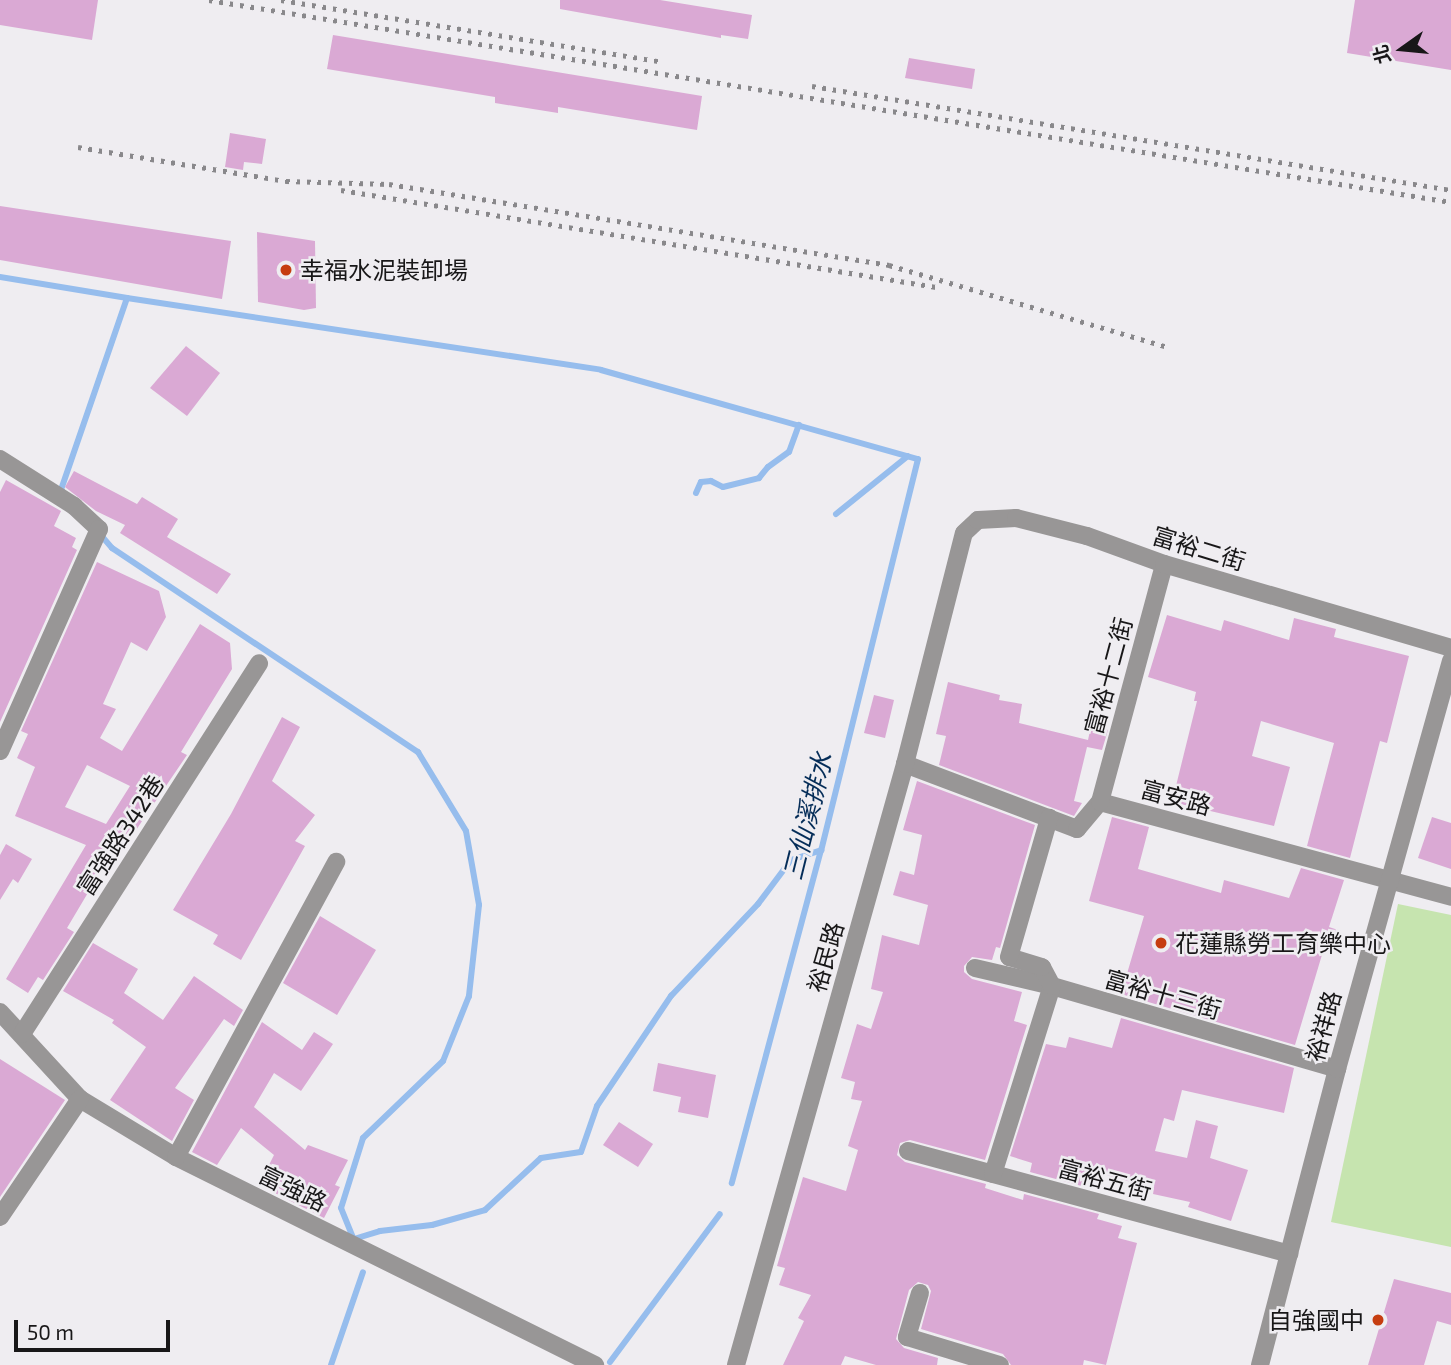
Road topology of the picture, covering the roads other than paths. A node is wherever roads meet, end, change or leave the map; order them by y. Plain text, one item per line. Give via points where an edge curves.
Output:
1 (0, 459) edge
2 (955, 561) joint
3 (1164, 564) junction
4 (1451, 648) edge
5 (1451, 661) edge
6 (259, 663) dead end
7 (0, 751) edge
8 (905, 764) junction
9 (1100, 802) junction
10 (1049, 818) junction
11 (335, 862) dead end
12 (1388, 881) junction
13 (1451, 897) edge
14 (975, 968) dead end
15 (1052, 986) junction
16 (0, 1012) edge
17 (22, 1034) junction
18 (1337, 1069) junction
19 (80, 1099) junction
20 (908, 1151) dead end
21 (176, 1157) junction
22 (993, 1174) junction
23 (0, 1217) edge
24 (1289, 1254) junction
25 (920, 1293) dead end
26 (940, 1357) edge
27 (595, 1365) edge
28 (736, 1365) edge
29 (1000, 1365) edge
30 (1260, 1365) edge

1 - 7 street via 74,506 99,529
2 - 3 street, 富裕二街 via 964,533 978,520 1016,518 1087,536
2 - 8 street, 裕民路
3 - 4 street, 富裕二街
3 - 9 street, 富裕十二街
5 - 12 street, 裕祥路
6 - 17 street, 富強路342巷
8 - 10 street
8 - 28 street, 裕民路
9 - 10 street via 1077,829
9 - 12 street, 富安路
10 - 15 street via 1009,957 1042,968
11 - 21 street
12 - 13 street, 富安路
12 - 18 street, 裕祥路
14 - 15 street, 富裕十三街
15 - 18 street, 富裕十三街
15 - 22 street
16 - 17 street, 富強路
17 - 19 street, 富強路
18 - 24 street, 裕祥路
19 - 21 street, 富強路
19 - 23 street
20 - 22 street, 富裕五街
21 - 27 street, 富強路
22 - 24 street, 富裕五街
24 - 30 street, 裕祥路
25 - 26 street via 906,1337
26 - 29 street

